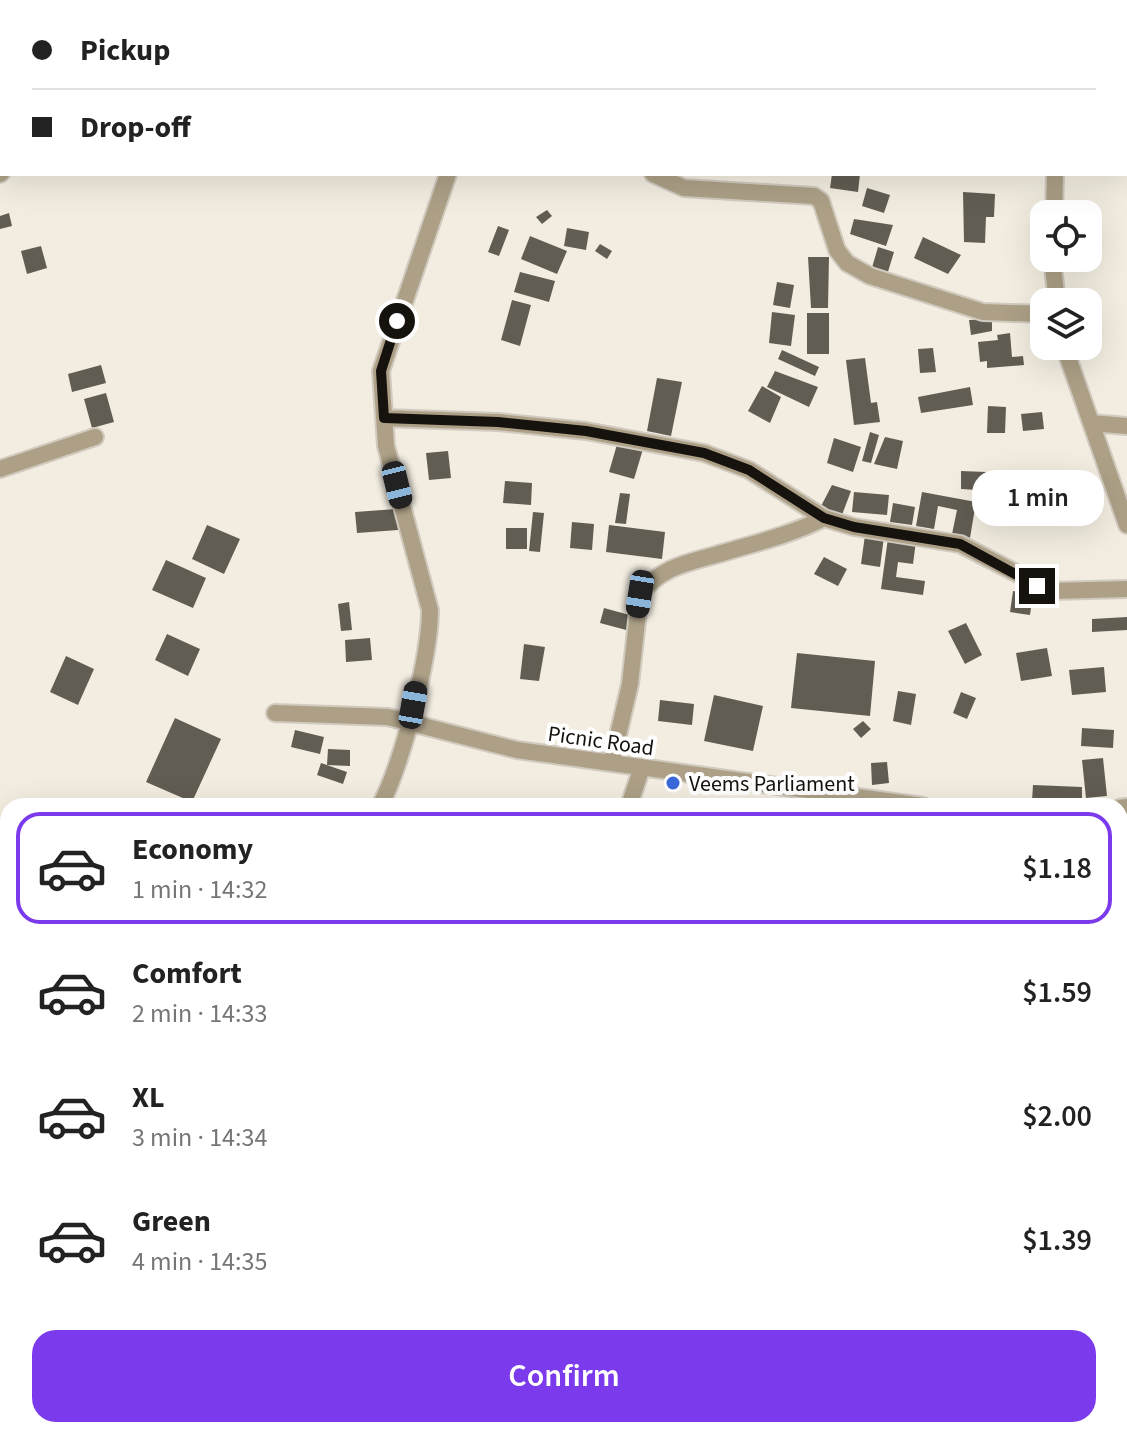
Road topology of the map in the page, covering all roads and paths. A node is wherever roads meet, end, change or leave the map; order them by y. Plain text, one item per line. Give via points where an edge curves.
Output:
1 (447, 176) edge
2 (657, 176) edge
3 (1055, 176) edge
4 (1054, 200) edge
5 (1030, 314) edge
6 (1069, 360) edge
7 (384, 418) junction
8 (1091, 423) junction
9 (1127, 426) edge
10 (95, 437) dead end
11 (0, 469) edge
12 (824, 518) junction
13 (1127, 525) edge
14 (1127, 589) edge
15 (275, 713) dead end
16 (410, 722) junction
17 (612, 761) junction
18 (642, 767) junction
19 (383, 798) edge
20 (632, 798) edge
21 (860, 798) edge

1 - 7 street via 381,371
2 - 5 street via 684,188 814,196 821,201 837,250 847,263 870,276 983,312
3 - 4 street
6 - 8 street
7 - 12 street via 586,431 704,453 749,470
7 - 16 street via 386,446 430,610
8 - 9 street
8 - 13 street
10 - 11 street
12 - 14 street via 960,544 1051,591
12 - 17 street via 673,567 648,583 640,594 630,684
15 - 16 street, Picnic Road
16 - 17 street, Picnic Road via 517,750
16 - 19 street
17 - 18 street, Picnic Road
18 - 20 street
18 - 21 street, Picnic Road

